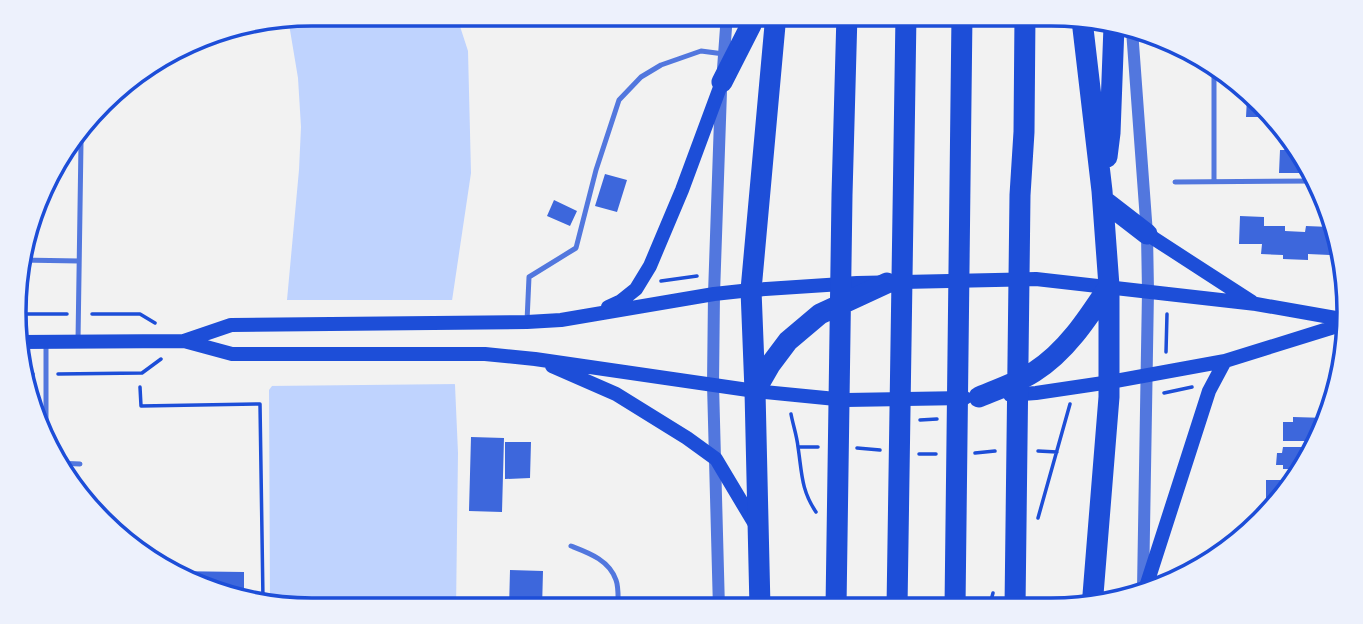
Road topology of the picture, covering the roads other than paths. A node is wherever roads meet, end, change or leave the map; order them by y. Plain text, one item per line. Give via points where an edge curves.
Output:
1 (726, 26) edge
2 (750, 26) edge
3 (775, 26) edge
4 (847, 26) edge
5 (906, 26) edge
6 (962, 26) edge
7 (1025, 26) edge
8 (1083, 28) edge
9 (1114, 33) edge
10 (1133, 38) edge
11 (724, 54) junction
12 (1214, 77) edge
13 (722, 82) junction
14 (81, 143) edge
15 (1214, 181) junction
16 (1304, 181) edge
17 (1175, 182) dead end
18 (1103, 195) junction
19 (1147, 234) junction
20 (31, 260) edge
21 (79, 261) junction
22 (887, 283) junction
23 (1109, 286) junction
24 (751, 290) junction
25 (1148, 291) junction
26 (714, 294) junction
27 (1256, 304) junction
28 (594, 314) junction
29 (1337, 320) edge
30 (527, 322) junction
31 (1336, 325) edge
32 (46, 341) junction
33 (78, 341) junction
34 (184, 341) junction
35 (28, 342) edge
36 (535, 359) junction
37 (1225, 361) junction
38 (1146, 375) junction
39 (1110, 382) junction
40 (713, 384) junction
41 (755, 391) junction
42 (979, 397) junction
43 (46, 416) edge
44 (716, 458) junction
45 (70, 464) edge
46 (80, 464) dead end
47 (758, 528) junction
48 (571, 546) dead end
49 (1148, 581) edge
50 (1144, 583) edge
51 (1093, 594) edge
52 (618, 598) edge
53 (719, 598) edge
54 (760, 598) edge
55 (836, 598) edge
56 (897, 598) edge
57 (954, 598) edge
58 (1015, 598) edge

1 - 11 street
2 - 13 highway
3 - 24 highway
4 - 55 highway
5 - 56 highway
6 - 57 highway
7 - 58 highway
8 - 18 highway
9 - 18 highway
10 - 19 street
11 - 13 street
11 - 30 lane via 701,51 661,65 641,77 620,100 576,248 529,277
12 - 15 lane
13 - 26 street
13 - 28 main road via 650,266 636,289
14 - 21 lane
15 - 16 lane
15 - 17 lane
18 - 19 highway
18 - 23 highway
19 - 25 street
19 - 27 main road
20 - 21 lane
21 - 33 lane
22 - 23 main road via 1036,279
22 - 24 main road
22 - 41 highway via 820,314 788,341
23 - 25 main road
23 - 39 highway
23 - 42 highway via 1088,319 1055,356 1033,373
24 - 26 main road
24 - 41 highway
25 - 27 main road
25 - 38 street
26 - 28 main road
26 - 40 street
27 - 29 main road
28 - 30 main road
30 - 34 main road via 231,325
31 - 37 main road
32 - 33 main road
32 - 35 main road
32 - 43 lane
33 - 34 main road
34 - 36 main road via 232,354 485,354
36 - 40 main road
36 - 44 main road via 616,394
37 - 38 main road
37 - 49 main road via 1209,391
38 - 39 main road
38 - 50 street
39 - 42 main road
39 - 51 highway
40 - 41 main road
40 - 44 street
41 - 42 main road via 846,400
41 - 47 highway
44 - 47 main road
44 - 53 street
45 - 46 lane
47 - 54 highway
48 - 52 lane via 601,558 617,581

